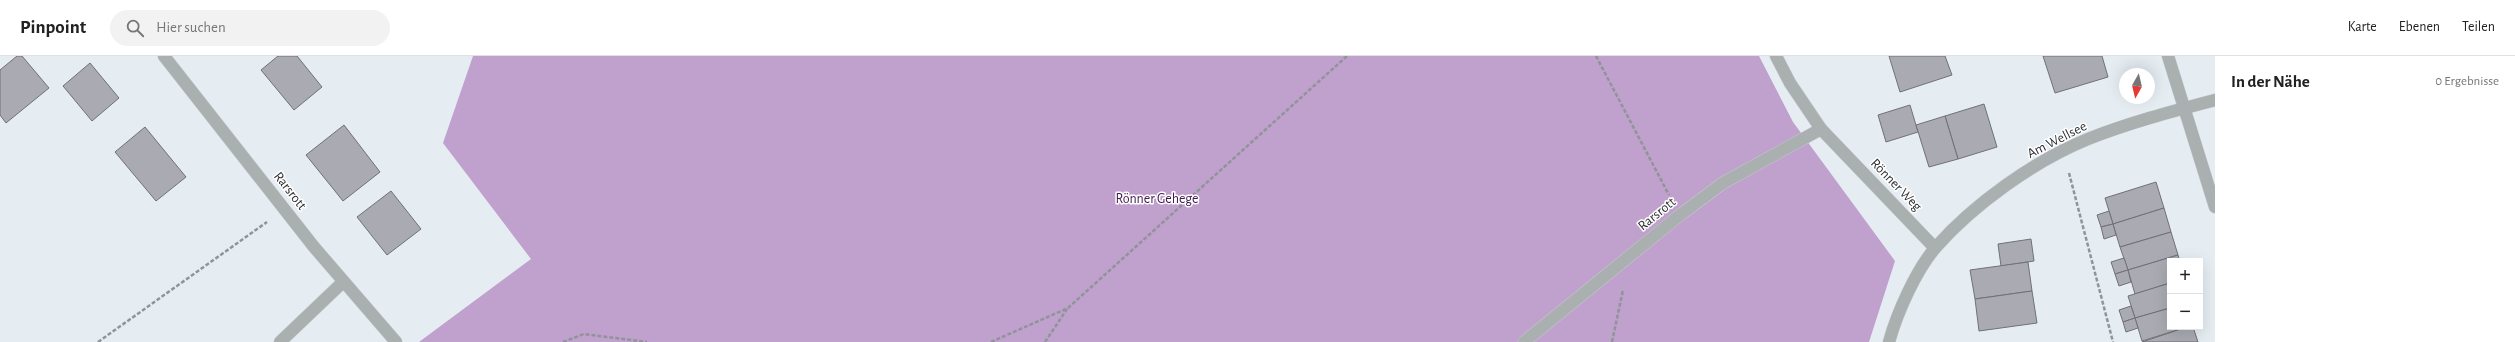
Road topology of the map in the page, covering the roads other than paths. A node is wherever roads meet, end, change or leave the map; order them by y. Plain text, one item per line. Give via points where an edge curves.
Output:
1 (164, 56) edge
2 (1776, 56) edge
3 (2168, 56) edge
4 (2215, 100) edge
5 (2183, 108) junction
6 (1821, 129) junction
7 (2215, 208) edge
8 (1935, 248) junction
9 (343, 282) junction
10 (280, 342) edge
11 (396, 342) edge
12 (1524, 342) edge
13 (1889, 342) edge

1 - 9 street, Rarsrott
2 - 6 street, Rönner Weg via 1790,83
3 - 5 street
4 - 5 street, Am Wellsee
5 - 7 street
5 - 8 street, Am Wellsee via 2088,139 2060,152 1992,195
6 - 8 street, Rönner Weg
6 - 12 street, Rarsrott via 1723,183
8 - 13 street via 1915,280
9 - 10 street
9 - 11 street, Rarsrott

